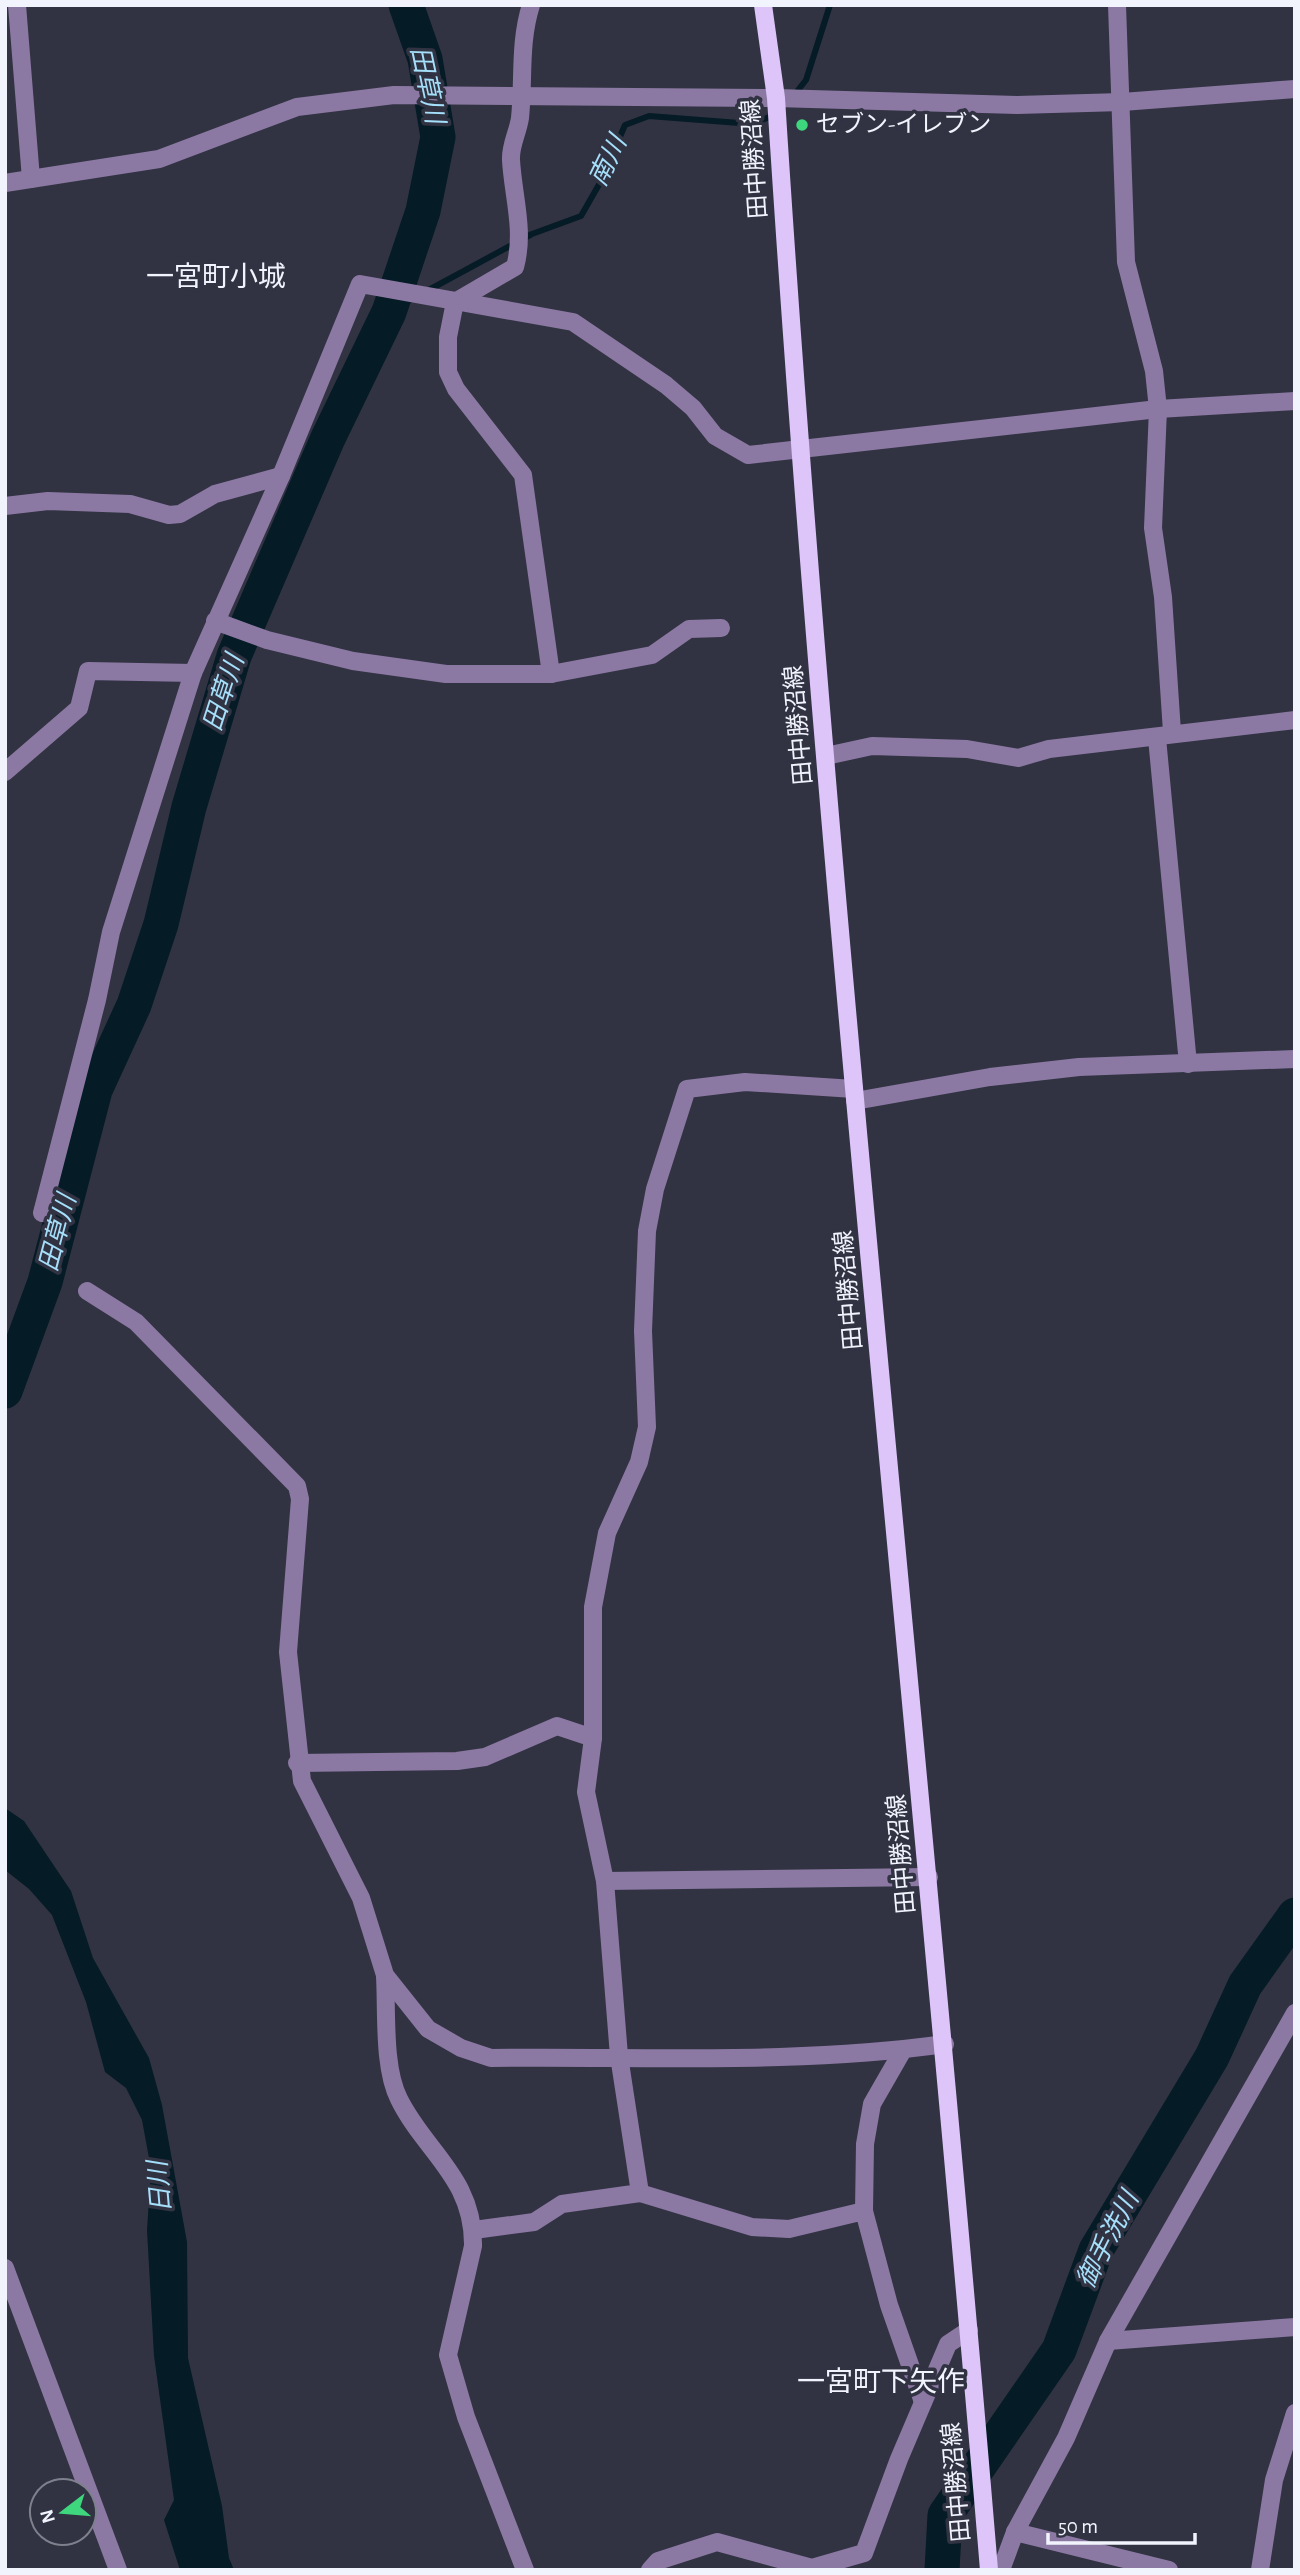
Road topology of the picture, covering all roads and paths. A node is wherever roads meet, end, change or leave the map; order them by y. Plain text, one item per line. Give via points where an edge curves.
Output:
1 (17, 5) edge
2 (531, 5) edge
3 (763, 5) edge
4 (1117, 5) edge
5 (1295, 89) edge
6 (520, 96) junction
7 (778, 102) junction
8 (1122, 102) junction
9 (31, 179) junction
10 (5, 183) edge
11 (449, 301) junction
12 (1295, 401) edge
13 (1158, 409) junction
14 (802, 449) junction
15 (281, 476) junction
16 (5, 506) edge
17 (219, 622) junction
18 (721, 628) dead end
19 (193, 673) junction
20 (551, 674) junction
21 (1295, 720) edge
22 (1164, 735) junction
23 (826, 757) junction
24 (5, 772) edge
25 (1295, 1059) edge
26 (1188, 1064) junction
27 (855, 1095) junction
28 (42, 1213) dead end
29 (87, 1291) dead end
30 (593, 1738) junction
31 (298, 1763) junction
32 (929, 1877) junction
33 (605, 1881) junction
34 (385, 1975) junction
35 (1295, 2013) edge
36 (945, 2044) junction
37 (903, 2050) junction
38 (619, 2056) junction
39 (640, 2193) junction
40 (864, 2211) junction
41 (474, 2230) junction
42 (5, 2268) edge
43 (1295, 2327) edge
44 (969, 2330) junction
45 (1108, 2341) junction
46 (923, 2402) junction
47 (1295, 2413) edge
48 (1015, 2532) junction
49 (118, 2570) edge
50 (525, 2570) edge
51 (650, 2570) edge
52 (989, 2570) edge
53 (1001, 2570) edge
54 (1169, 2570) edge
55 (1260, 2570) edge

1 - 9 street
2 - 6 street via 523,30
3 - 7 main road, 田中勝沼線
4 - 8 street
5 - 8 street
6 - 7 street
6 - 9 street via 394,95 297,107 159,159
6 - 11 street via 520,118 510,156 519,226 515,267
7 - 8 street
7 - 14 main road, 田中勝沼線
8 - 13 street via 1126,262 1154,370
9 - 10 street
11 - 14 street via 573,322 666,385 693,408 715,436 748,454
11 - 15 street via 360,284
11 - 20 street via 448,372 456,390 523,475
12 - 13 street
13 - 14 street
13 - 22 street via 1153,528 1163,597
14 - 23 main road, 田中勝沼線
15 - 16 street via 215,494 180,514 130,504 48,501
15 - 17 street
17 - 19 street
17 - 20 street via 267,640 353,661 446,674
18 - 20 street via 689,629 652,655
19 - 24 street via 88,671 79,708
19 - 28 street via 111,932
21 - 22 street
22 - 23 street via 1049,749 1018,758 967,749 872,746
22 - 26 street
23 - 27 main road, 田中勝沼線
25 - 26 street
26 - 27 street via 1079,1067
27 - 30 street via 745,1082 687,1089 655,1189 647,1231 643,1331 647,1427 639,1461 607,1533 593,1607
27 - 32 main road, 田中勝沼線
29 - 31 street via 136,1321 297,1486 288,1652
30 - 31 street via 557,1726 476,1758
30 - 33 street via 586,1792
31 - 34 street via 302,1781 360,1898
32 - 33 street
32 - 36 main road, 田中勝沼線
33 - 38 street
34 - 38 street via 428,2029 471,2052 491,2058
34 - 41 street via 391,2079 399,2100 455,2176
35 - 45 street
36 - 37 street
36 - 44 main road, 田中勝沼線
37 - 38 street via 753,2058
37 - 40 street via 873,2104 865,2144
38 - 39 street
39 - 40 street via 751,2227 789,2229
39 - 41 street via 562,2204 534,2222
40 - 46 street via 889,2305
41 - 50 street via 448,2356 466,2417
42 - 49 street
43 - 45 street
44 - 46 street via 948,2344
44 - 52 main road, 田中勝沼線
45 - 48 street via 1066,2438
46 - 51 street via 864,2553 812,2568 717,2542 667,2557
47 - 55 street via 1274,2480
48 - 53 street
48 - 54 street

